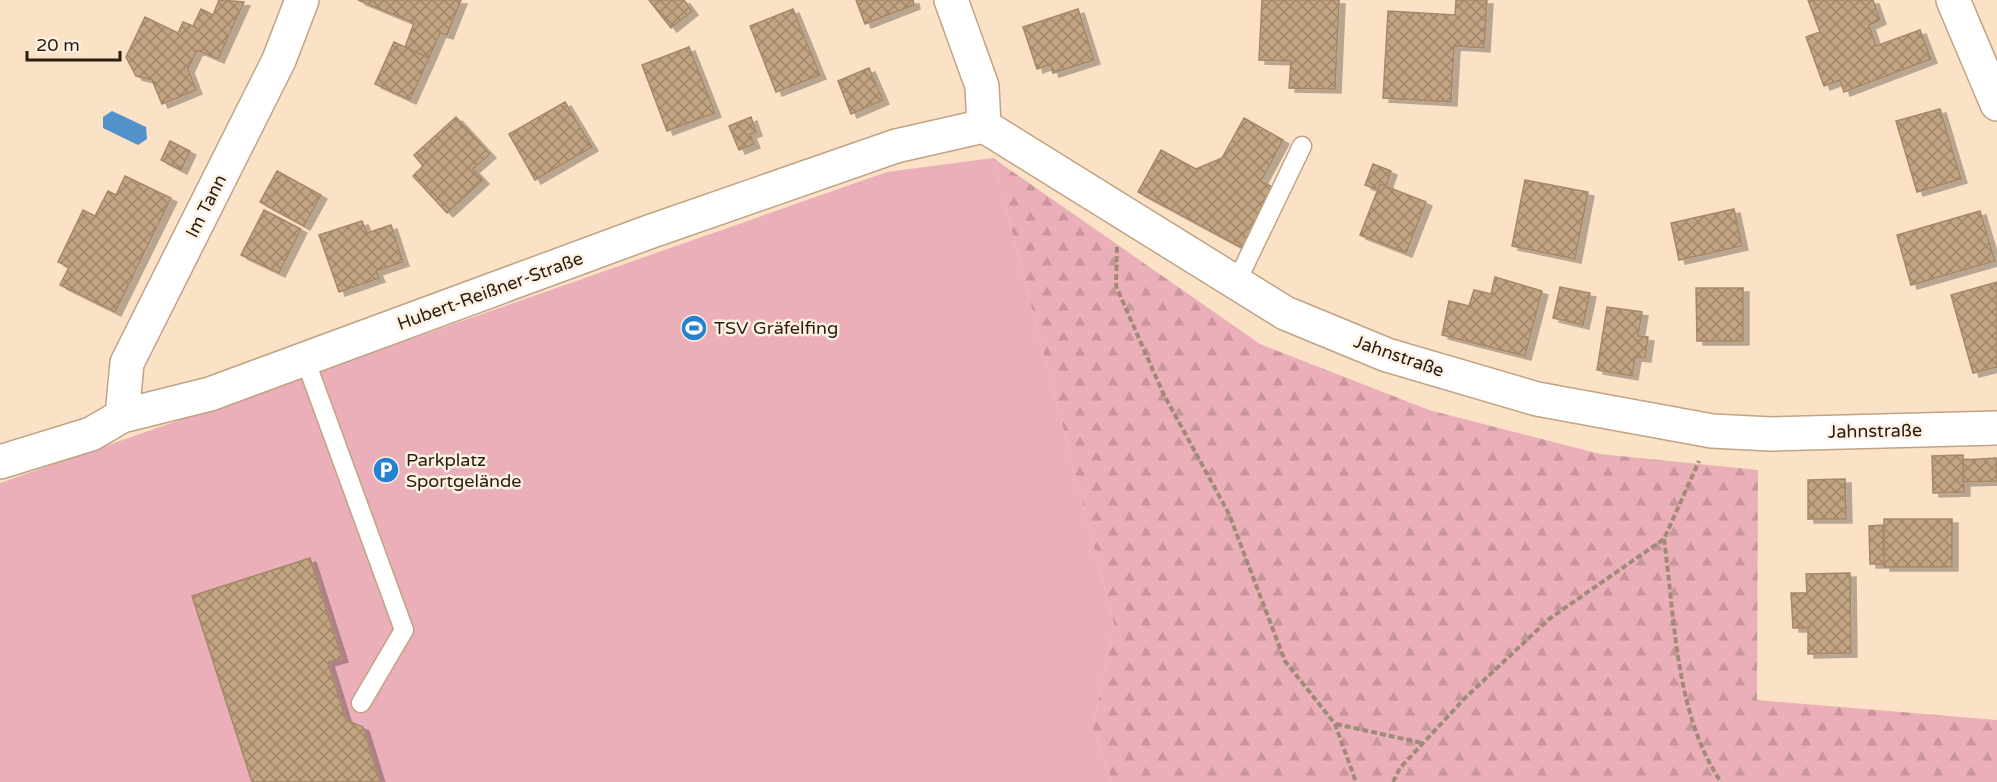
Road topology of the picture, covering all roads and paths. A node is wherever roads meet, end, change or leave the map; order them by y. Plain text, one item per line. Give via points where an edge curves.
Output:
1 (302, 0) edge
2 (951, 0) edge
3 (1953, 0) edge
4 (1997, 104) edge
5 (984, 126) junction
6 (1302, 146) dead end
7 (1119, 210) junction
8 (1236, 283) junction
9 (305, 359) junction
10 (122, 416) junction
11 (1997, 428) edge
12 (1712, 431) junction
13 (0, 462) edge
14 (1664, 540) junction
15 (361, 703) dead end
16 (1335, 724) junction
17 (1422, 743) junction
18 (1356, 782) edge
19 (1393, 782) edge
20 (1721, 782) edge

1 - 10 street, Im Tann via 279,60 128,363
2 - 5 street via 982,86
3 - 4 street
5 - 7 street, Jahnstraße
5 - 9 street, Hubert-Reißner-Straße via 896,146
6 - 8 lane
7 - 8 street, Jahnstraße
7 - 16 path via 1116,286 1164,393 1229,514 1285,662
8 - 12 street, Jahnstraße via 1285,313 1387,355 1537,399
9 - 10 street, Hubert-Reißner-Straße via 210,394
9 - 15 lane via 404,630
10 - 13 street, Hubert-Reißner-Straße via 91,434
11 - 12 street, Jahnstraße via 1771,434
12 - 14 path
14 - 17 path via 1549,619
14 - 20 path via 1686,702 1704,758
16 - 17 path
16 - 18 path
17 - 19 path

